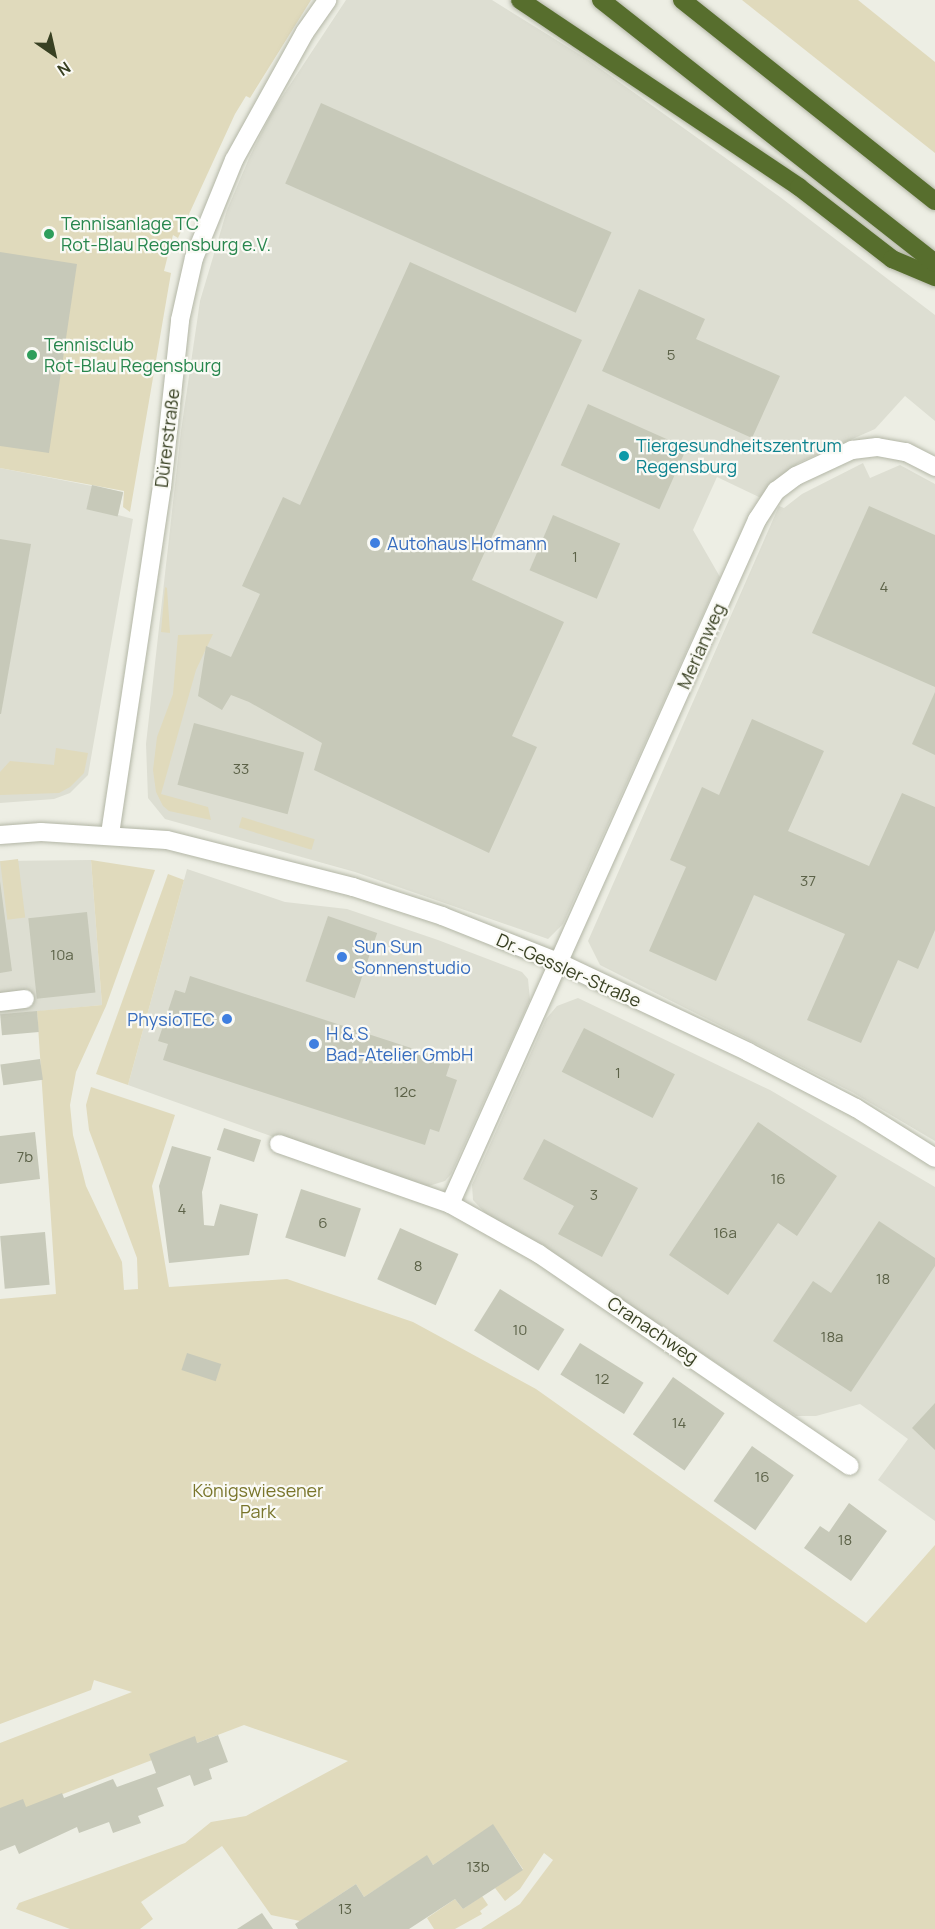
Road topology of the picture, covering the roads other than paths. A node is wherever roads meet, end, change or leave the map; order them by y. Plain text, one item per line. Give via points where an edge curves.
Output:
1 (327, 0) edge
2 (520, 0) edge
3 (601, 0) edge
4 (682, 0) edge
5 (935, 201) edge
6 (935, 263) edge
7 (935, 277) edge
8 (935, 467) edge
9 (110, 834) junction
10 (0, 835) edge
11 (560, 963) junction
12 (25, 999) dead end
13 (0, 1002) edge
14 (279, 1144) dead end
15 (935, 1158) edge
16 (450, 1204) junction
17 (849, 1466) dead end

1 - 9 street, Dürerstraße via 234,160 194,258 180,320 162,487
2 - 7 highway via 799,187 892,259
3 - 6 highway
4 - 5 highway
8 - 11 street, Merianweg via 906,452 877,447 852,450 796,476 776,491 757,520
9 - 10 street, Dr.-Gessler-Straße
9 - 11 street, Dr.-Gessler-Straße via 215,850 353,887
11 - 15 street, Dr.-Gessler-Straße via 847,1103
11 - 16 street
12 - 13 street
14 - 16 street, Cranachweg
16 - 17 street, Cranachweg via 539,1254

